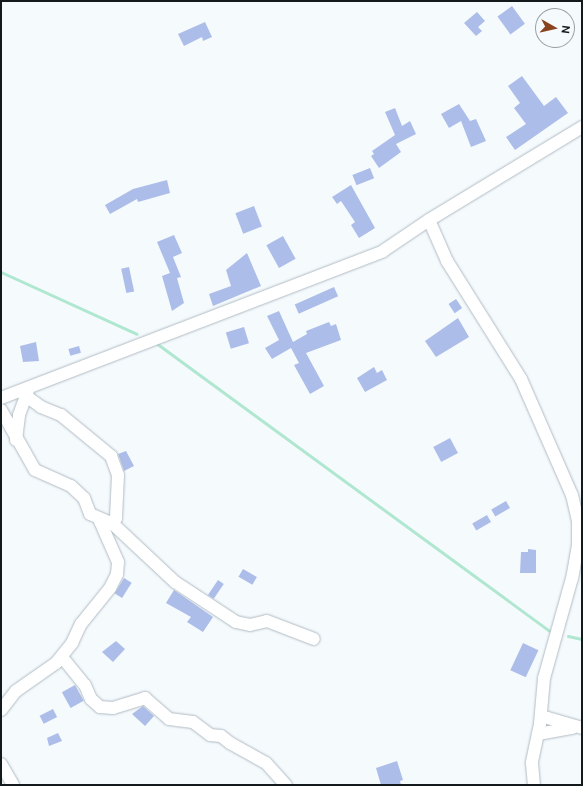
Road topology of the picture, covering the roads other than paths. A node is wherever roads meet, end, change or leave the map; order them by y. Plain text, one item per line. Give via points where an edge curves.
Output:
1 (582, 127) edge
2 (429, 220) junction
3 (28, 392) junction
4 (1, 398) edge
5 (1, 410) edge
6 (16, 440) junction
7 (99, 519) junction
8 (112, 524) junction
9 (314, 639) dead end
10 (62, 657) junction
11 (1, 710) edge
12 (541, 716) junction
13 (580, 728) edge
14 (538, 734) junction
15 (1, 764) edge
16 (13, 785) edge
17 (286, 785) edge
18 (534, 785) edge

1 - 2 street
2 - 3 street via 384,251
2 - 12 street via 447,261 522,379 572,495 578,520 578,545 572,578 544,678
3 - 4 street
3 - 6 street via 19,415
3 - 8 street via 41,407 61,415 111,456 118,475 116,518
5 - 6 street
6 - 7 street via 35,470 71,486 84,498 90,514
7 - 8 street
7 - 10 street via 118,562 117,574 110,588 80,624 72,643
8 - 9 street via 175,582 236,622 250,626 267,621
10 - 11 street via 16,691
10 - 17 street via 85,685 91,699 100,707 113,708 145,698 169,719 193,722 210,735 221,736 266,763
12 - 13 street
12 - 14 street
13 - 14 street
14 - 18 street via 532,763
15 - 16 street

